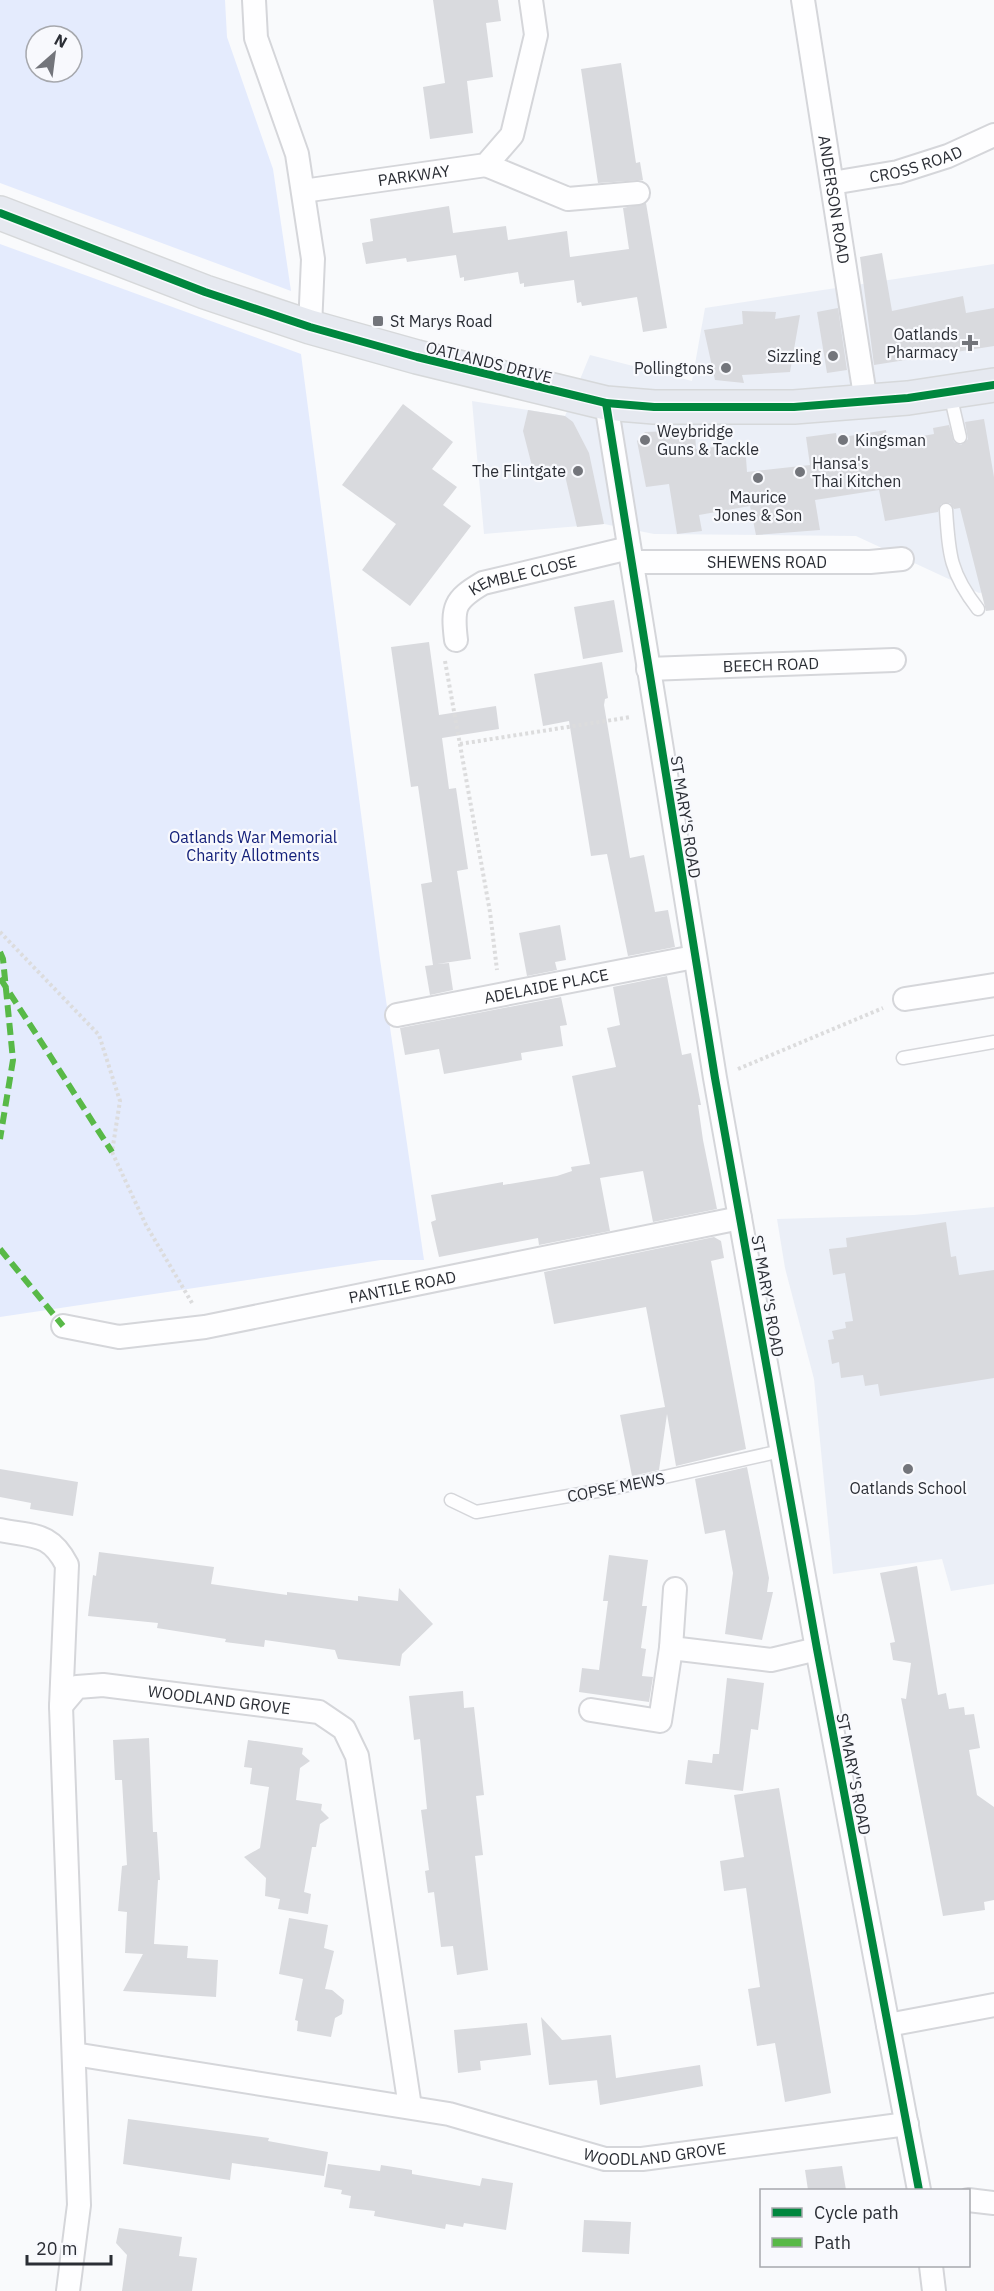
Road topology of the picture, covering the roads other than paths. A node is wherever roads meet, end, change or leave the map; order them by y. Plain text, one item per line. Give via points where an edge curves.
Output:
1 (254, 0) edge
2 (531, 0) edge
3 (802, 0) edge
4 (994, 135) edge
5 (486, 165) junction
6 (832, 183) junction
7 (303, 191) junction
8 (638, 193) dead end
9 (0, 213) edge
10 (310, 327) junction
11 (994, 385) edge
12 (949, 393) junction
13 (866, 402) junction
14 (606, 404) junction
15 (960, 437) dead end
16 (946, 510) dead end
17 (630, 555) junction
18 (902, 559) dead end
19 (978, 609) dead end
20 (456, 640) road end
21 (894, 660) dead end
22 (648, 669) junction
23 (694, 957) junction
24 (994, 985) edge
25 (905, 999) road end
26 (397, 1014) dead end
27 (994, 1042) edge
28 (903, 1058) dead end
29 (740, 1218) junction
30 (63, 1326) dead end
31 (781, 1451) junction
32 (451, 1500) dead end
33 (0, 1530) edge
34 (675, 1589) dead end
35 (671, 1648) junction
36 (817, 1649) junction
37 (61, 1706) junction
38 (591, 1710) dead end
39 (994, 2005) edge
40 (888, 2025) junction
41 (74, 2054) junction
42 (410, 2107) junction
43 (907, 2124) junction
44 (920, 2189) edge
45 (970, 2200) edge
46 (994, 2203) edge
47 (930, 2267) edge
48 (68, 2291) edge
49 (934, 2291) edge

1 - 7 street via 255,38 297,154
2 - 5 street via 536,35 512,135
3 - 6 street, ANDERSON ROAD
4 - 6 street, CROSS ROAD via 948,156 898,172
5 - 7 street, PARKWAY
5 - 8 street via 568,199
6 - 13 street, ANDERSON ROAD
7 - 10 street via 313,259
9 - 10 main road, OATLANDS DRIVE via 205,292
10 - 14 main road, OATLANDS DRIVE
11 - 12 main road, OATLANDS DRIVE
12 - 13 main road, OATLANDS DRIVE
12 - 15 lane
13 - 14 main road, OATLANDS DRIVE via 794,407
14 - 17 street, ST MARY'S ROAD
16 - 19 lane via 949,555 959,584
17 - 18 street, SHEWENS ROAD via 870,562
17 - 20 street, KEMBLE CLOSE via 483,583 463,595 453,613
17 - 22 street, ST MARY'S ROAD
21 - 22 street, BEECH ROAD
22 - 23 street, ST MARY'S ROAD
23 - 26 street, ADELAIDE PLACE
23 - 29 street, ST MARY'S ROAD
24 - 25 street
27 - 28 lane
29 - 30 street, PANTILE ROAD via 205,1327 119,1337
29 - 31 street, ST MARY'S ROAD
31 - 32 lane, COPSE MEWS via 615,1488 476,1512
31 - 36 street, ST MARY'S ROAD
33 - 37 street via 46,1539 57,1546 67,1565
34 - 35 street
35 - 36 street via 771,1660
35 - 38 street via 660,1721
36 - 40 street, ST MARY'S ROAD
37 - 41 street
37 - 42 street, WOODLAND GROVE via 77,1687 103,1685 318,1712 344,1729 357,1756
39 - 40 street
40 - 43 street, ST MARY'S ROAD
41 - 42 street, WOODLAND GROVE
41 - 48 street via 78,2205
42 - 43 street, WOODLAND GROVE via 469,2119 605,2159 642,2159
43 - 44 street, ST MARY'S ROAD
45 - 46 street
47 - 49 street

